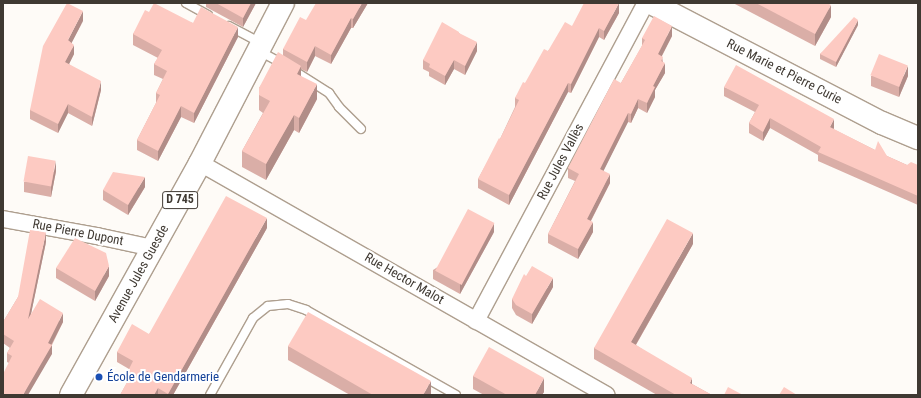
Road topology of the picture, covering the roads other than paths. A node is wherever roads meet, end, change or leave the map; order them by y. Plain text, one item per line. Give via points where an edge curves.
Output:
1 (186, 3) edge
2 (283, 3) edge
3 (646, 3) edge
4 (651, 3) edge
5 (260, 47) junction
6 (361, 129) dead end
7 (918, 138) edge
8 (200, 164) junction
9 (3, 219) edge
10 (153, 248) junction
11 (476, 321) junction
12 (71, 395) edge
13 (210, 395) edge
14 (456, 395) edge
15 (608, 395) edge

1 - 5 lane via 217,19
2 - 5 main road, Avenue Jules Guesde / D 745
3 - 11 street, Rue Jules Vallès
4 - 7 main road, Rue Marie et Pierre Curie via 882,123
5 - 6 lane via 329,93
5 - 8 main road, Avenue Jules Guesde / D 745
8 - 10 main road, Avenue Jules Guesde / D 745
8 - 11 street, Rue Hector Malot
9 - 10 street, Rue Pierre Dupont
10 - 12 main road, Avenue Jules Guesde / D 745
11 - 15 street, Rue Hector Malot
13 - 14 lane via 253,318 268,306 288,304 306,310

